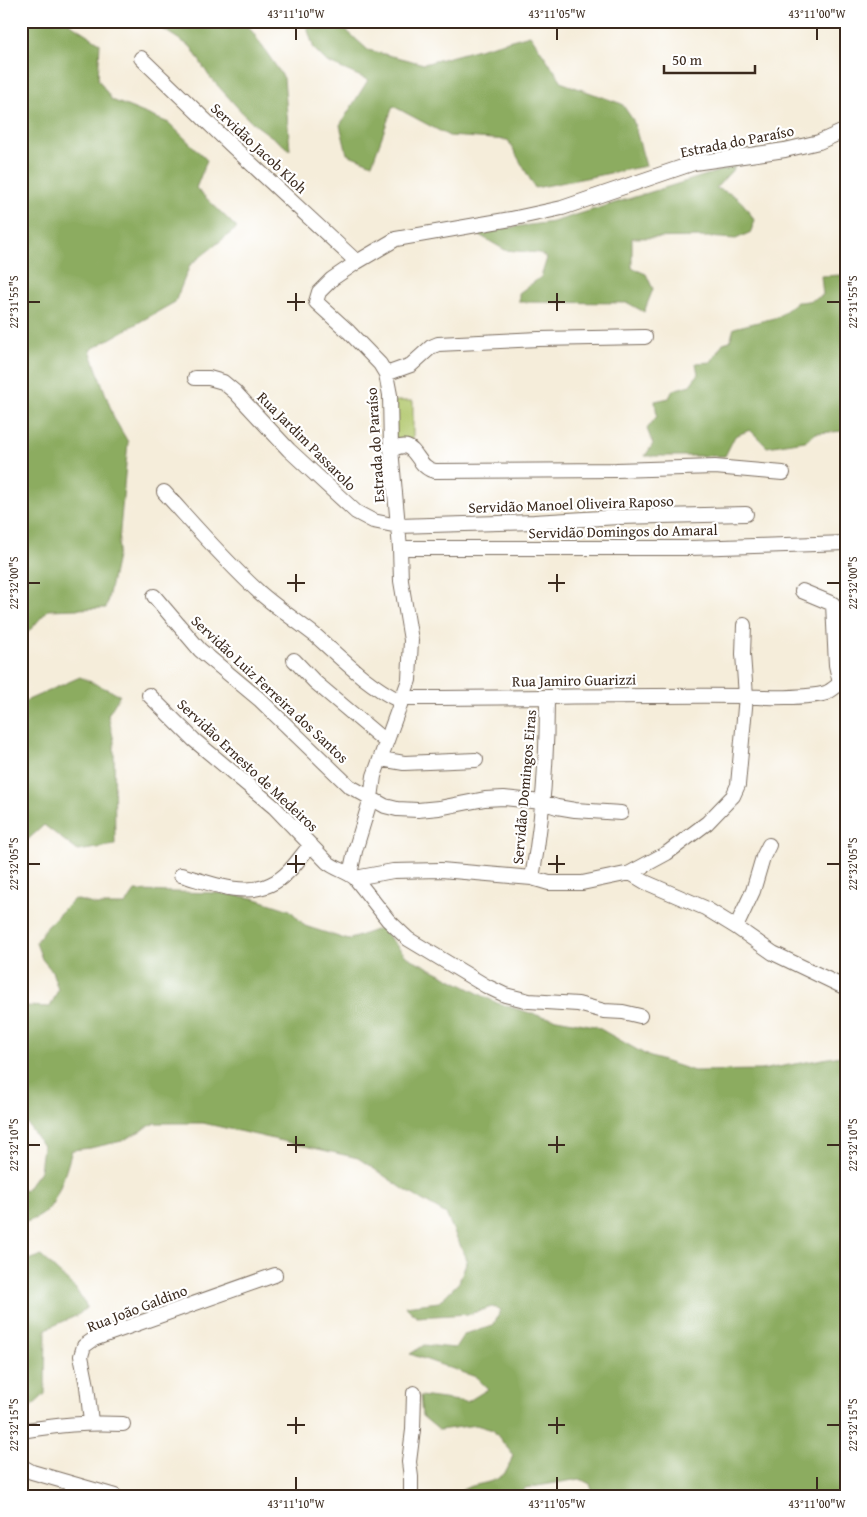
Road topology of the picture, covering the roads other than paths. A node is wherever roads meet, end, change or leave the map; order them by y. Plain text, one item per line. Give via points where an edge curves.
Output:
1 (141, 58) dead end
2 (846, 130) edge
3 (357, 262) junction
4 (645, 337) dead end
5 (386, 374) junction
6 (195, 378) dead end
7 (391, 449) junction
8 (782, 473) dead end
9 (164, 492) dead end
10 (746, 514) dead end
11 (398, 526) junction
12 (846, 543) edge
13 (400, 548) junction
14 (802, 591) dead end
15 (154, 596) dead end
16 (744, 625) dead end
17 (294, 660) dead end
18 (843, 681) edge
19 (149, 695) dead end
20 (746, 696) junction
21 (547, 698) junction
22 (401, 700) junction
23 (386, 742) junction
24 (381, 759) junction
25 (476, 760) dead end
26 (371, 798) junction
27 (542, 802) junction
28 (621, 813) dead end
29 (311, 844) junction
30 (769, 845) dead end
31 (630, 873) junction
32 (181, 876) dead end
33 (352, 876) junction
34 (532, 878) junction
35 (736, 927) junction
36 (846, 988) edge
37 (640, 1016) dead end
38 (275, 1275) dead end
39 (414, 1393) dead end
40 (90, 1422) junction
41 (123, 1424) dead end
42 (21, 1431) edge
43 (21, 1466) edge
44 (115, 1496) edge
45 (410, 1496) edge

1 - 3 street, Servidão Jacob Kloh
2 - 3 street, Estrada do Paraíso via 819,142 785,150 694,163 562,208 396,240
3 - 5 street, Estrada do Paraíso via 318,292 316,302 349,332
4 - 5 street via 438,344 411,365
5 - 7 street, Estrada do Paraíso via 390,394
6 - 11 street, Rua Jardim Passarolo via 222,382 236,392 289,450 356,512 373,521
7 - 8 street via 410,448 426,468 435,471 715,467
7 - 11 street, Estrada do Paraíso
9 - 22 street via 260,593 366,681
10 - 11 street, Servidão Manoel Oliveira Raposo
11 - 13 street, Estrada do Paraíso
12 - 13 street, Servidão Domingos do Amaral via 690,548
13 - 22 street, Estrada do Paraíso via 401,581 411,640 409,680
14 - 18 street via 833,604 836,665
15 - 26 street, Servidão Luiz Ferreira dos Santos via 200,650 259,699 349,786
16 - 20 street
17 - 23 street
18 - 20 street, Rua Jamiro Guarizzi via 816,695
19 - 29 street, Servidão Ernesto de Medeiros via 194,740 274,807
20 - 21 street, Rua Jamiro Guarizzi
20 - 31 street via 740,778 733,796 685,842
21 - 22 street, Rua Jamiro Guarizzi
21 - 27 street, Servidão Domingos Eiras
22 - 23 street, Estrada do Paraíso
23 - 24 street, Estrada do Paraíso
24 - 25 street via 404,763
24 - 26 street, Estrada do Paraíso via 374,776
26 - 27 street, Servidão Luiz Ferreira dos Santos via 385,806 418,810 486,799
26 - 33 street, Estrada do Paraíso via 355,851
27 - 28 street, Servidão Luiz Ferreira dos Santos via 575,810
27 - 34 street, Servidão Domingos Eiras
29 - 32 street via 288,872 257,890 232,889
29 - 33 street, Servidão Ernesto de Medeiros via 332,867
30 - 35 street
31 - 34 street via 564,884
31 - 35 street via 705,908
33 - 34 street via 413,870 468,871
33 - 37 street via 408,939 486,986 529,1001 578,1004
35 - 36 street via 773,952
38 - 40 street, Rua João Galdino via 94,1339 84,1346 81,1356
39 - 45 street
40 - 41 street
40 - 42 street
43 - 44 street

